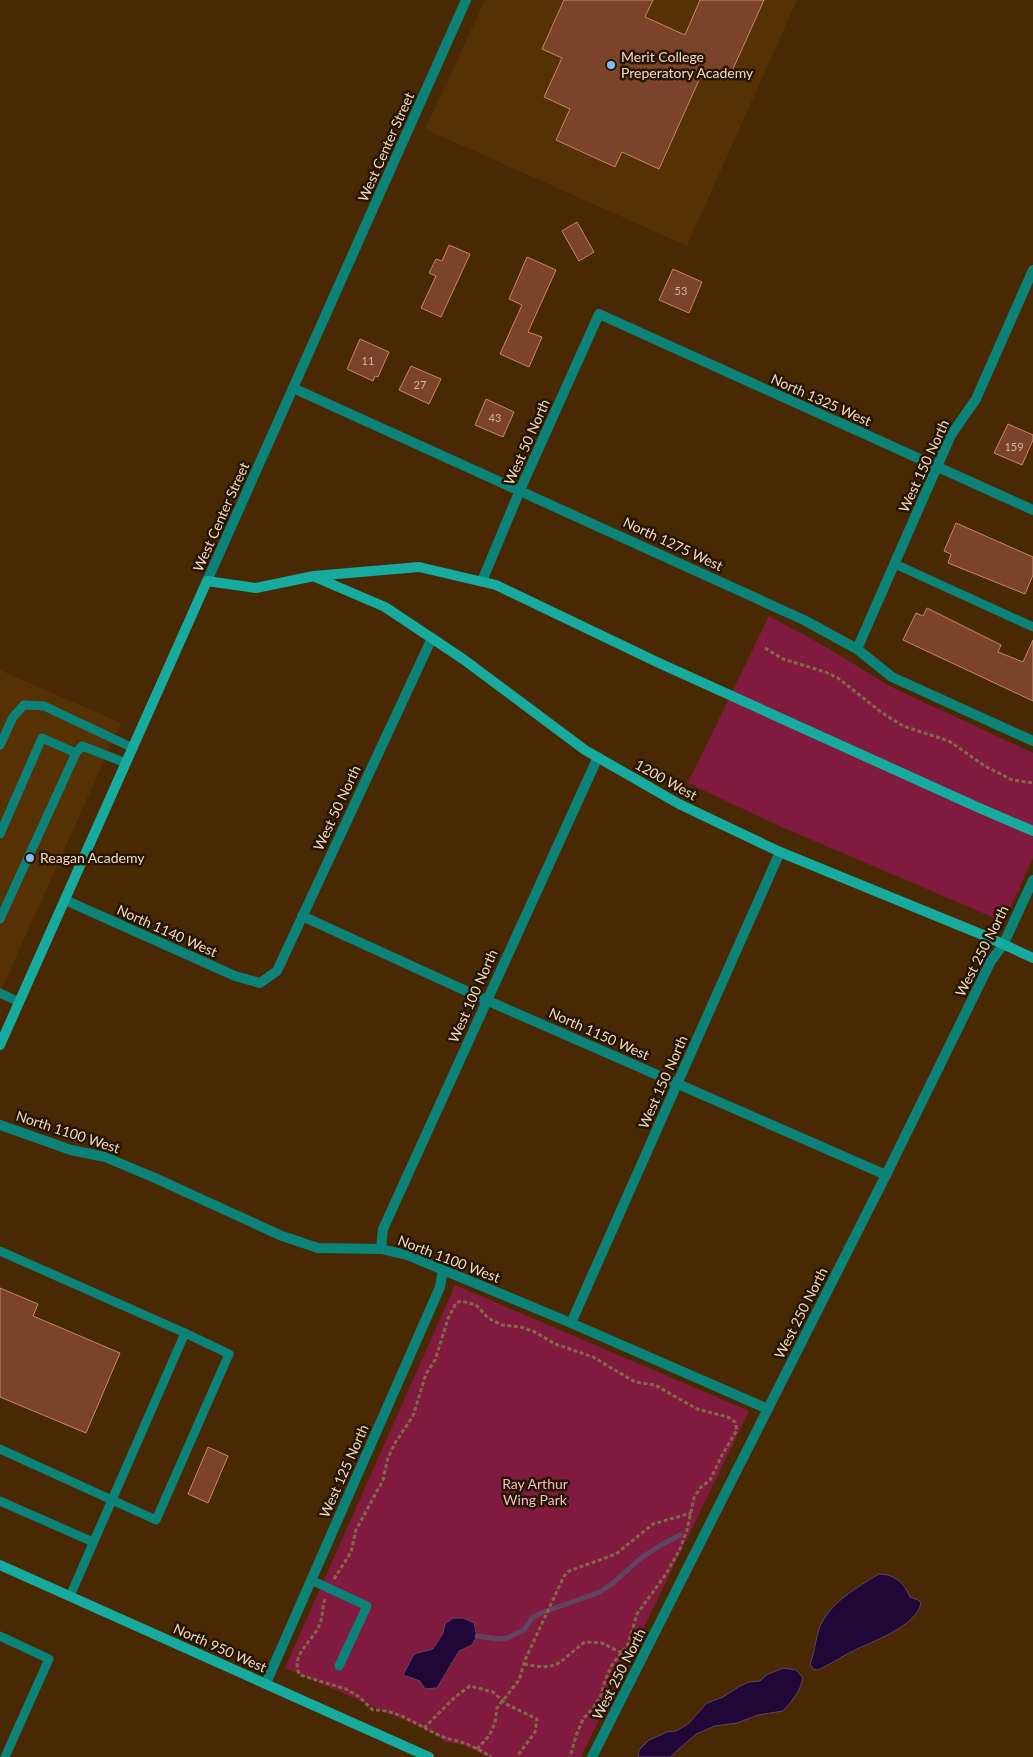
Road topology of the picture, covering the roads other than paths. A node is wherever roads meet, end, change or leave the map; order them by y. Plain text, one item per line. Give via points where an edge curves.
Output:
1 (466, 0) edge
2 (1033, 270) edge
3 (599, 314) joint
4 (294, 388) junction
5 (937, 467) junction
6 (520, 490) junction
7 (1033, 510) edge
8 (895, 564) junction
9 (314, 576) junction
10 (207, 581) junction
11 (482, 582) junction
12 (1033, 627) edge
13 (432, 638) junction
14 (857, 649) junction
15 (1033, 741) edge
16 (0, 745) edge
17 (133, 748) junction
18 (76, 753) junction
19 (598, 757) junction
20 (126, 763) junction
21 (1033, 831) edge
22 (0, 834) edge
23 (780, 852) junction
24 (1033, 880) edge
25 (65, 900) junction
26 (302, 916) junction
27 (0, 919) edge
28 (1003, 945) junction
29 (1033, 958) edge
30 (260, 983) joint
31 (0, 993) edge
32 (486, 1000) junction
33 (20, 1002) junction
34 (0, 1045) edge
35 (677, 1083) junction
36 (0, 1125) edge
37 (886, 1175) junction
38 (381, 1249) junction
39 (0, 1251) edge
40 (443, 1270) junction
41 (571, 1323) junction
42 (184, 1333) junction
43 (768, 1409) junction
44 (0, 1449) edge
45 (112, 1499) junction
46 (0, 1501) edge
47 (93, 1542) junction
48 (0, 1565) edge
49 (311, 1580) junction
50 (70, 1596) junction
51 (0, 1637) edge
52 (339, 1666) dead end
53 (266, 1683) junction
54 (5, 1757) edge
55 (429, 1757) edge
56 (592, 1757) edge

1 - 4 street, West Center Street
2 - 5 street, West 150 North via 976,399 951,435
3 - 5 street, North 1325 West
3 - 6 street, West 50 North
4 - 6 street, North 1275 West
4 - 10 street, West Center Street
5 - 7 street, North 1325 West
5 - 8 street, West 150 North
6 - 11 street, West 50 North
6 - 14 street, North 1275 West via 804,620
8 - 12 lane
8 - 14 street, West 150 North
9 - 10 street via 256,588
9 - 11 street via 419,567
9 - 13 street, 1200 West via 385,607
10 - 17 street, West Center Street
11 - 21 street via 496,584 659,664
13 - 19 street, 1200 West
13 - 26 street, West 50 North
14 - 15 street, North 1275 West via 892,677
16 - 17 lane via 13,717 24,705 44,706
17 - 20 street, West Center Street
18 - 20 lane via 82,746
18 - 22 lane via 42,738
18 - 27 lane
19 - 23 street, 1200 West via 679,804
19 - 32 street, West 100 North
20 - 25 street, West Center Street
23 - 28 street, 1200 West
23 - 35 street, West 150 North
24 - 28 street, West 250 North
25 - 30 street, North 1140 West via 235,976
25 - 33 street, West Center Street
26 - 30 street, West 50 North via 277,971
26 - 32 street, North 1150 West
28 - 29 street, 1200 West
28 - 37 street, West 250 North via 990,961
31 - 33 lane
32 - 35 street, North 1150 West
32 - 38 street, West 100 North via 384,1229
33 - 34 street, West Center Street
35 - 37 street, North 1150 West
35 - 41 street, West 150 North
36 - 38 street, North 1100 West via 71,1150 105,1157 282,1236 318,1248
37 - 43 street, West 250 North
38 - 40 street, North 1100 West via 407,1255
39 - 42 lane
40 - 41 street, North 1100 West
40 - 49 street, West 125 North via 440,1286
41 - 43 street, North 1100 West
42 - 45 lane
42 - 45 lane via 229,1354 156,1520
43 - 56 street, West 250 North
44 - 45 lane
45 - 47 lane
46 - 47 lane
47 - 50 lane
48 - 50 street, North 950 West
49 - 52 lane via 367,1606
49 - 53 street, West 125 North
50 - 53 street, North 950 West
51 - 54 lane via 49,1659
53 - 55 street, North 950 West

